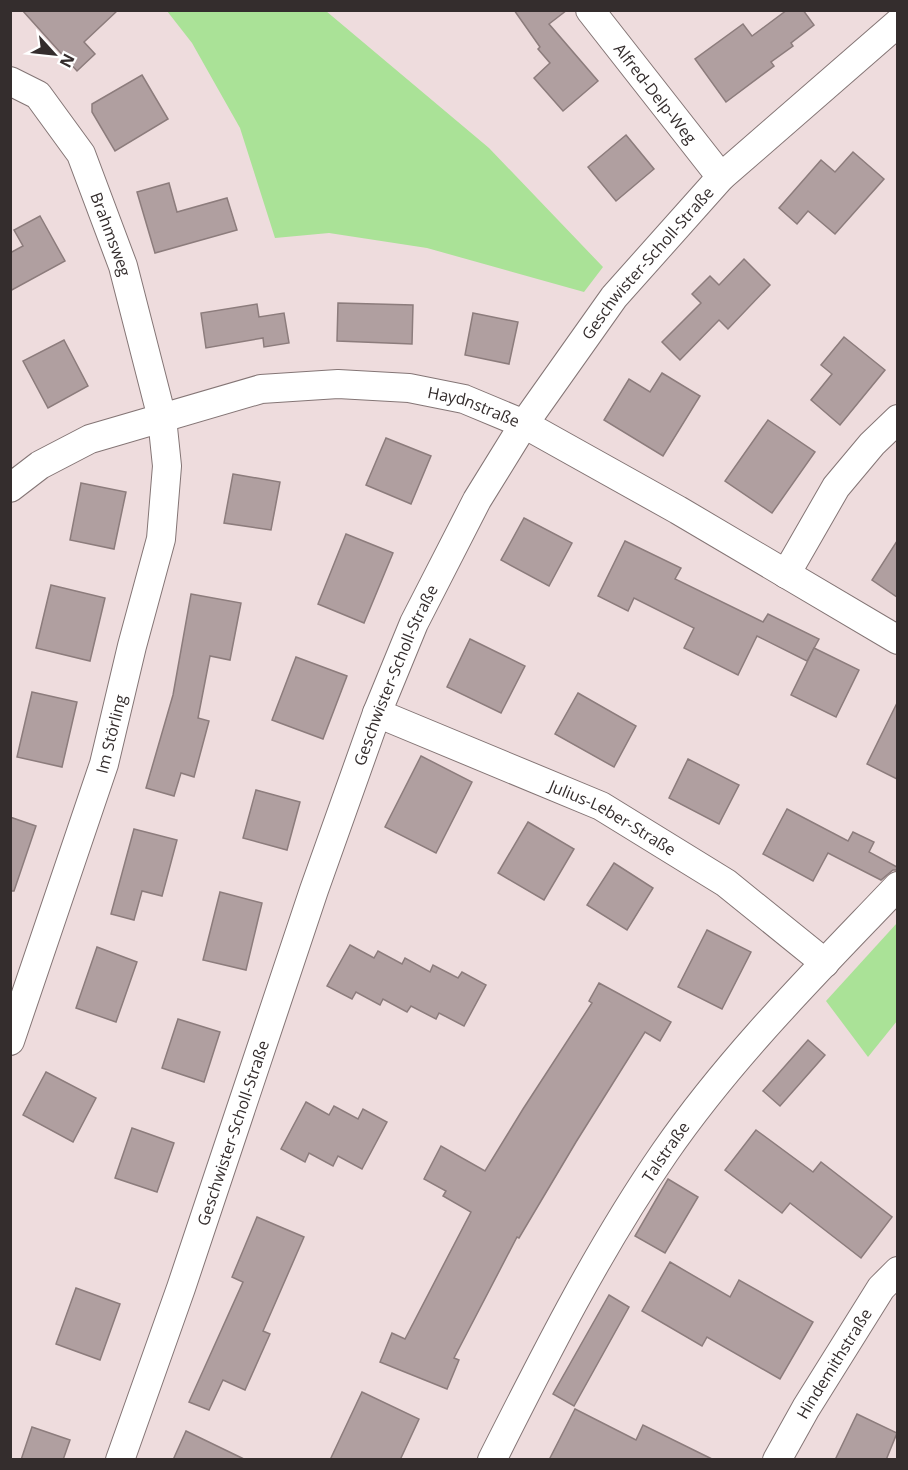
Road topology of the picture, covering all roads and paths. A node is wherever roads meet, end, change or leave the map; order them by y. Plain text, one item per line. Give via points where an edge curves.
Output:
1 (590, 10) edge
2 (897, 23) edge
3 (10, 81) edge
4 (721, 177) junction
5 (162, 418) junction
6 (897, 418) edge
7 (524, 424) junction
8 (10, 488) edge
9 (786, 574) junction
10 (897, 640) edge
11 (376, 713) junction
12 (897, 886) edge
13 (825, 963) junction
14 (10, 1041) edge
15 (897, 1271) edge
16 (120, 1460) edge
17 (492, 1460) edge
18 (777, 1460) edge

1 - 4 street, Alfred-Delp-Weg
2 - 4 street, Geschwister-Scholl-Straße
3 - 5 street, Brahmsweg via 38,95 81,154 123,266
4 - 7 street, Geschwister-Scholl-Straße via 614,297
5 - 7 street, Haydnstraße via 261,389 338,384 409,388 464,399
5 - 8 street, Haydnstraße via 90,439 40,465
5 - 14 street, Im Störling via 167,466 161,539 104,764
6 - 9 street via 836,487
7 - 9 street, Haydnstraße
7 - 11 street, Geschwister-Scholl-Straße via 477,500 414,623
9 - 10 street, Haydnstraße
11 - 13 street, Julius-Leber-Straße via 601,806 726,883
11 - 16 street, Geschwister-Scholl-Straße
12 - 13 street, Talstraße
13 - 17 street, Talstraße via 713,1087 665,1151 611,1234
15 - 18 street, Hindemithstraße via 881,1288

